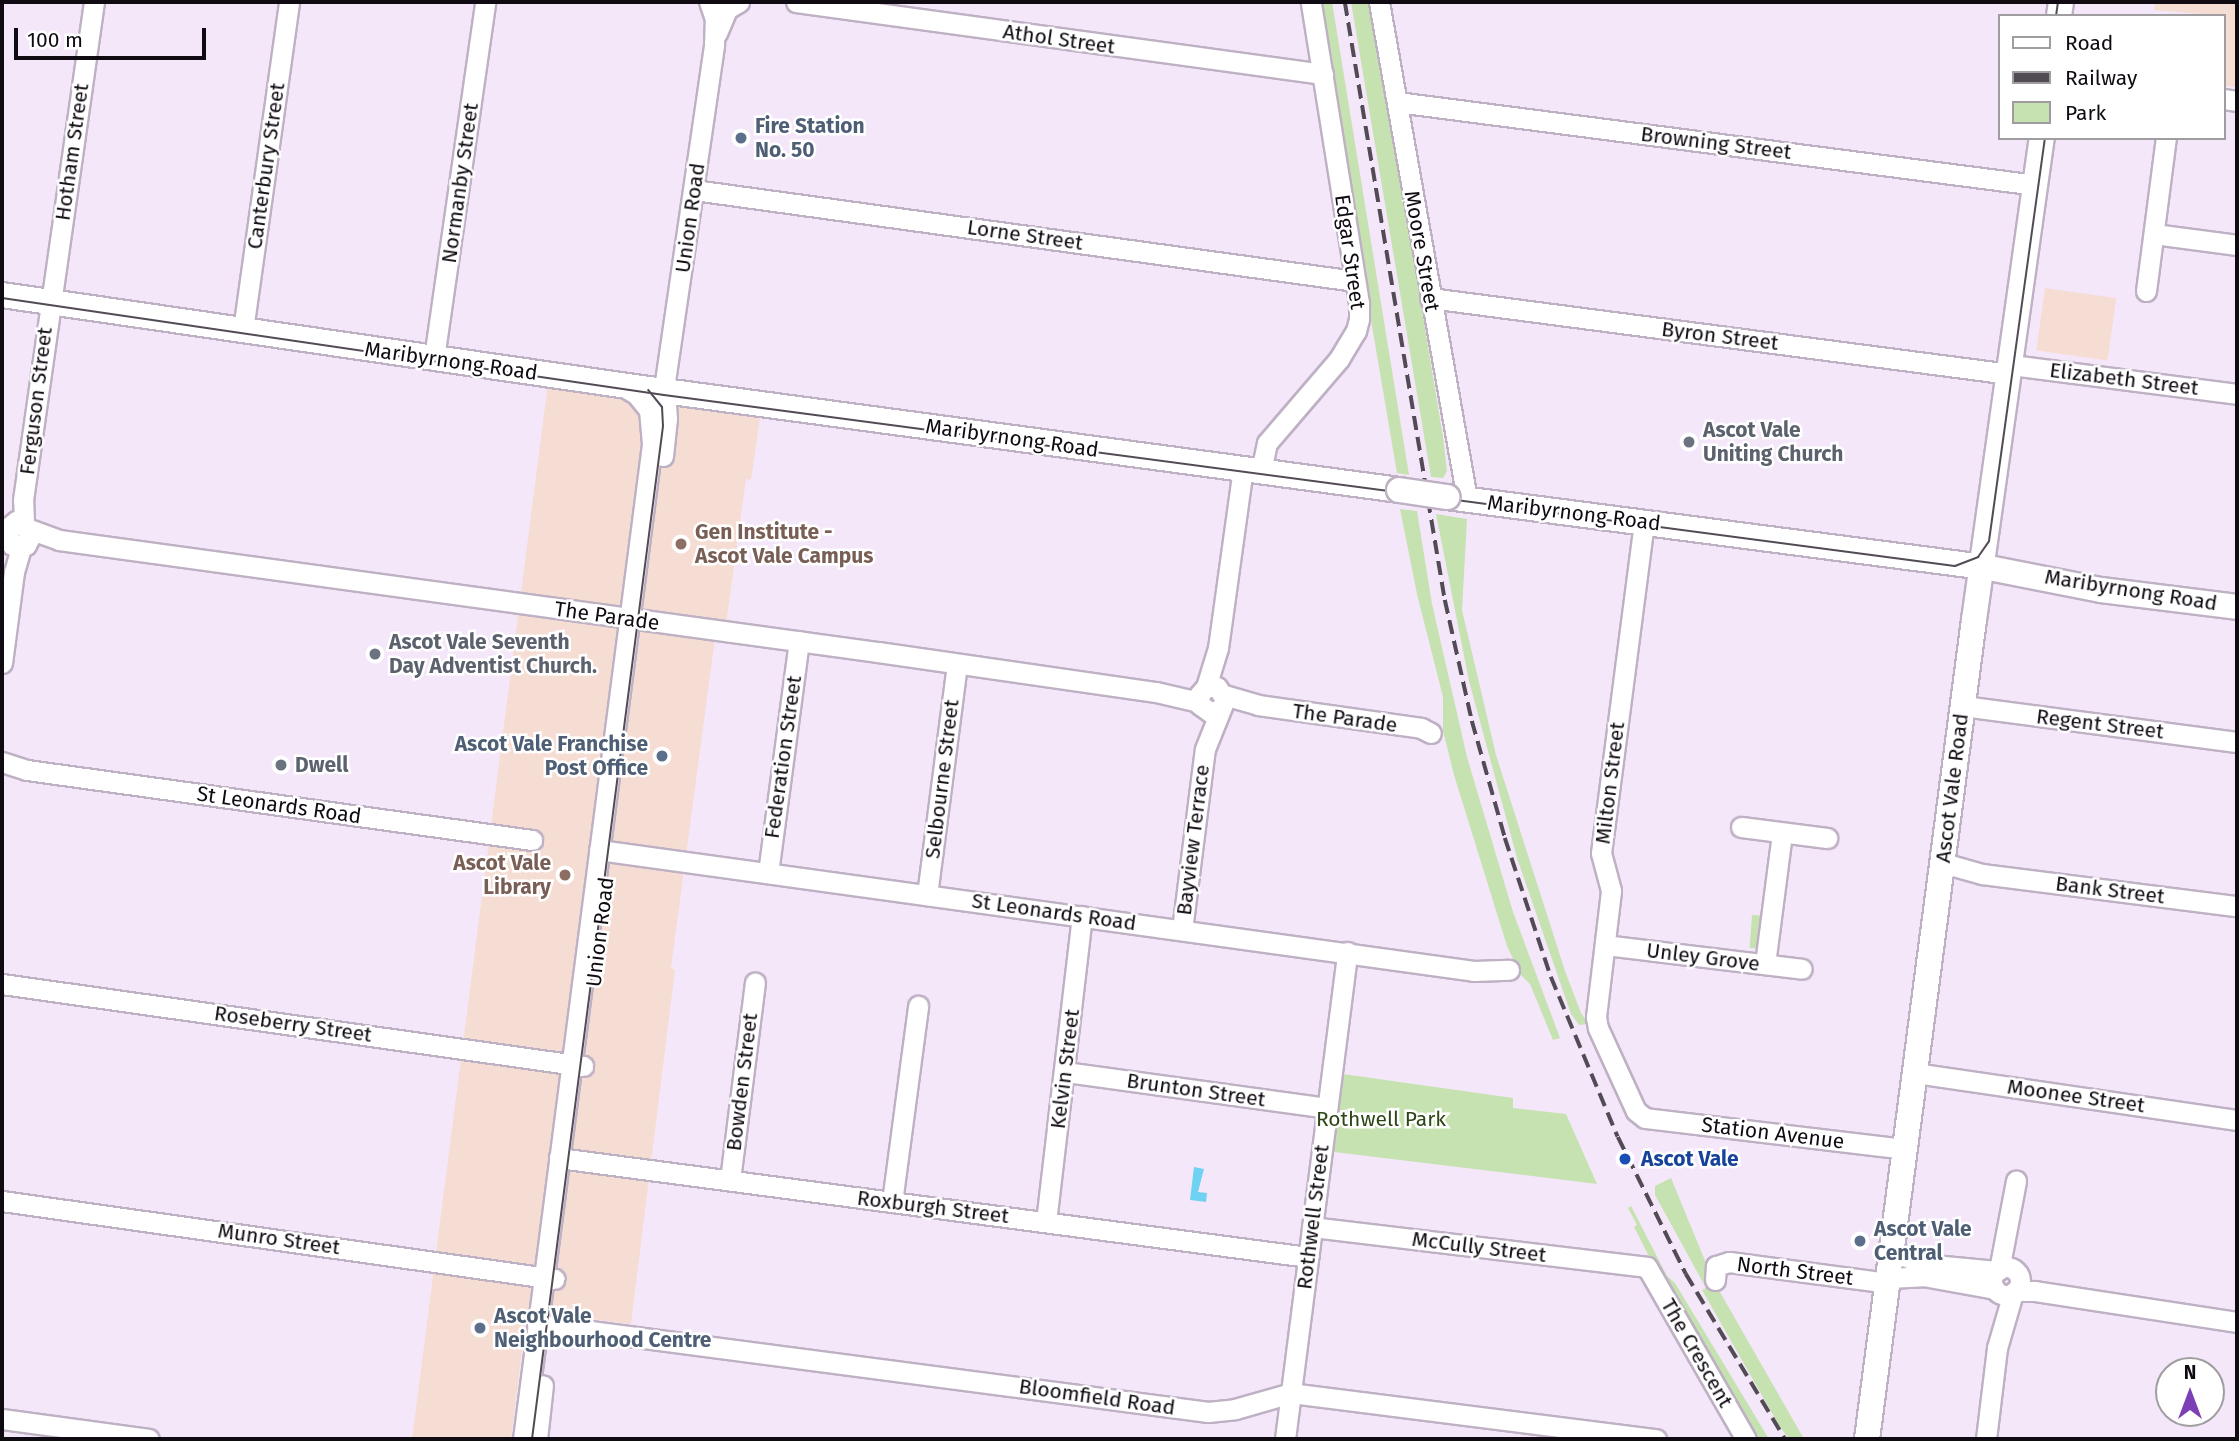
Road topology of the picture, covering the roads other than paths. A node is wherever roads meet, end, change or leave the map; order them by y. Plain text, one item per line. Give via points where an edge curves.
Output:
1 (94, 2) edge
2 (289, 2) edge
3 (796, 2) edge
4 (1311, 2) edge
5 (1379, 2) edge
6 (721, 3) edge
7 (485, 4) edge
8 (1323, 74) junction
9 (1397, 102) junction
10 (2042, 140) edge
11 (2166, 140) edge
12 (2036, 185) junction
13 (694, 190) junction
14 (2154, 234) junction
15 (2237, 245) edge
16 (1355, 281) junction
17 (2146, 290) dead end
18 (2, 295) edge
19 (1430, 299) junction
20 (50, 302) junction
21 (243, 330) junction
22 (434, 358) junction
23 (2011, 369) junction
24 (2237, 394) edge
25 (658, 401) junction
26 (652, 444) junction
27 (1252, 470) junction
28 (1457, 498) junction
29 (1644, 522) junction
30 (15, 534) edge
31 (1984, 567) junction
32 (2024, 572) junction
33 (2237, 593) edge
34 (2237, 607) edge
35 (635, 619) junction
36 (799, 641) junction
37 (2, 663) edge
38 (957, 664) junction
39 (1212, 699) junction
40 (1963, 706) junction
41 (1431, 733) dead end
42 (2237, 742) edge
43 (2, 762) edge
44 (27, 770) junction
45 (2, 771) edge
46 (1741, 827) dead end
47 (1782, 832) junction
48 (1826, 838) dead end
49 (532, 840) dead end
50 (605, 851) junction
51 (1942, 869) junction
52 (768, 873) junction
53 (927, 895) junction
54 (2237, 906) edge
55 (1082, 916) junction
56 (1182, 930) junction
57 (1605, 945) junction
58 (1347, 952) junction
59 (1765, 964) junction
60 (1801, 969) dead end
61 (1509, 970) dead end
62 (755, 983) dead end
63 (2, 984) edge
64 (918, 1006) dead end
65 (577, 1065) junction
66 (1065, 1073) junction
67 (1915, 1073) junction
68 (1327, 1108) junction
69 (1642, 1116) joint
70 (2237, 1120) edge
71 (1905, 1149) junction
72 (565, 1158) junction
73 (730, 1180) junction
74 (2016, 1181) dead end
75 (2, 1201) edge
76 (892, 1202) junction
77 (1046, 1222) junction
78 (1311, 1227) junction
79 (1892, 1251) junction
80 (1308, 1257) junction
81 (1647, 1267) joint
82 (550, 1278) junction
83 (1715, 1280) dead end
84 (1888, 1280) junction
85 (2006, 1282) junction
86 (2236, 1315) edge
87 (544, 1325) junction
88 (1291, 1392) junction
89 (2, 1419) edge
90 (1984, 1436) edge
91 (149, 1439) edge
92 (523, 1439) edge
93 (537, 1439) edge
94 (1285, 1439) edge
95 (1656, 1439) edge
96 (1746, 1439) edge
97 (1867, 1439) edge

1 - 20 street, Hotham Street
2 - 21 street, Canterbury Street
3 - 8 street, Athol Street
4 - 8 street, Edgar Street
5 - 9 street, Moore Street
6 - 13 street, Union Road
7 - 22 street, Normanby Street
8 - 16 street, Edgar Street
9 - 12 street, Browning Street
9 - 19 street, Moore Street
10 - 12 main road, Ascot Vale Road
11 - 14 street
12 - 23 main road, Ascot Vale Road
13 - 16 street, Lorne Street
13 - 25 street, Union Road
14 - 15 street
14 - 17 street
16 - 27 street, Edgar Street via 1359,303 1356,331 1339,359 1272,435
18 - 20 main road, Maribyrnong Road
19 - 23 street, Byron Street
19 - 28 street, Moore Street
20 - 21 main road, Maribyrnong Road
20 - 30 street, Ferguson Street
21 - 22 main road, Maribyrnong Road
22 - 25 main road, Maribyrnong Road
23 - 24 street, Elizabeth Street
23 - 31 main road, Ascot Vale Road
25 - 26 street, Union Road
25 - 26 street, Union Road via 636,394 652,421
25 - 27 main road, Maribyrnong Road
25 - 35 street, Union Road
26 - 35 street, Union Road
27 - 28 main road, Maribyrnong Road, bridge
27 - 39 street, Bayview Terrace
28 - 29 main road, Maribyrnong Road
29 - 31 main road, Maribyrnong Road
29 - 57 street, Milton Street via 1601,853 1611,891
30 - 35 street, The Parade
30 - 37 street, Ferguson Street
31 - 32 main road, Maribyrnong Road
31 - 40 main road, Ascot Vale Road
32 - 33 main road, Maribyrnong Road via 2102,576
32 - 34 main road, Maribyrnong Road via 2101,590
35 - 36 street, The Parade
35 - 50 street, Union Road
36 - 38 street, The Parade
36 - 52 street, Federation Street
38 - 39 street, The Parade
38 - 53 street, Selbourne Street
39 - 41 street, The Parade
39 - 56 street, Bayview Terrace
40 - 42 street, Regent Street
40 - 51 main road, Ascot Vale Road
43 - 44 street, St Leonards Road
44 - 45 street, St Leonards Road
44 - 49 street, St Leonards Road
46 - 47 street
47 - 48 street
47 - 59 street
50 - 52 street, St Leonards Road
50 - 65 street, Union Road
51 - 54 street, Bank Street
51 - 67 main road, Ascot Vale Road
52 - 53 street, St Leonards Road
53 - 55 street, St Leonards Road
55 - 56 street, St Leonards Road
55 - 66 street, Kelvin Street
56 - 58 street, St Leonards Road
57 - 59 street, Unley Grove
57 - 69 street, Milton Street via 1598,1028
58 - 61 street, St Leonards Road via 1474,971
58 - 68 street, Rothwell Street
59 - 60 street, Unley Grove
62 - 73 street, Bowden Street
63 - 65 street, Roseberry Street
64 - 76 street
65 - 72 street, Union Road
66 - 68 street, Brunton Street
66 - 77 street, Kelvin Street
67 - 70 street, Moonee Street
67 - 71 main road, Ascot Vale Road
68 - 78 street, Rothwell Street
69 - 71 street, Station Avenue
71 - 79 main road, Ascot Vale Road
72 - 73 street, Roxburgh Street
72 - 82 street, Union Road
73 - 76 street, Roxburgh Street
74 - 85 street
75 - 82 street, Munro Street
76 - 77 street, Roxburgh Street
77 - 80 street, Roxburgh Street
78 - 80 street, Rothwell Street
78 - 81 street, McCully Street
79 - 84 main road, Ascot Vale Road
79 - 85 street, North Street via 1923,1264
80 - 88 street, Rothwell Street
81 - 96 street, The Crescent
82 - 87 street, Union Road
83 - 84 street, North Street via 1716,1266 1729,1262
84 - 85 street, North Street via 1923,1276
84 - 97 main road, Ascot Vale Road
85 - 86 street, North Street via 2035,1291
85 - 90 street
87 - 88 street, Bloomfield Road via 1208,1412
87 - 92 street, Union Road
87 - 93 street, Union Road
88 - 94 street, Rothwell Street
88 - 95 street, Bloomfield Road
89 - 91 street

